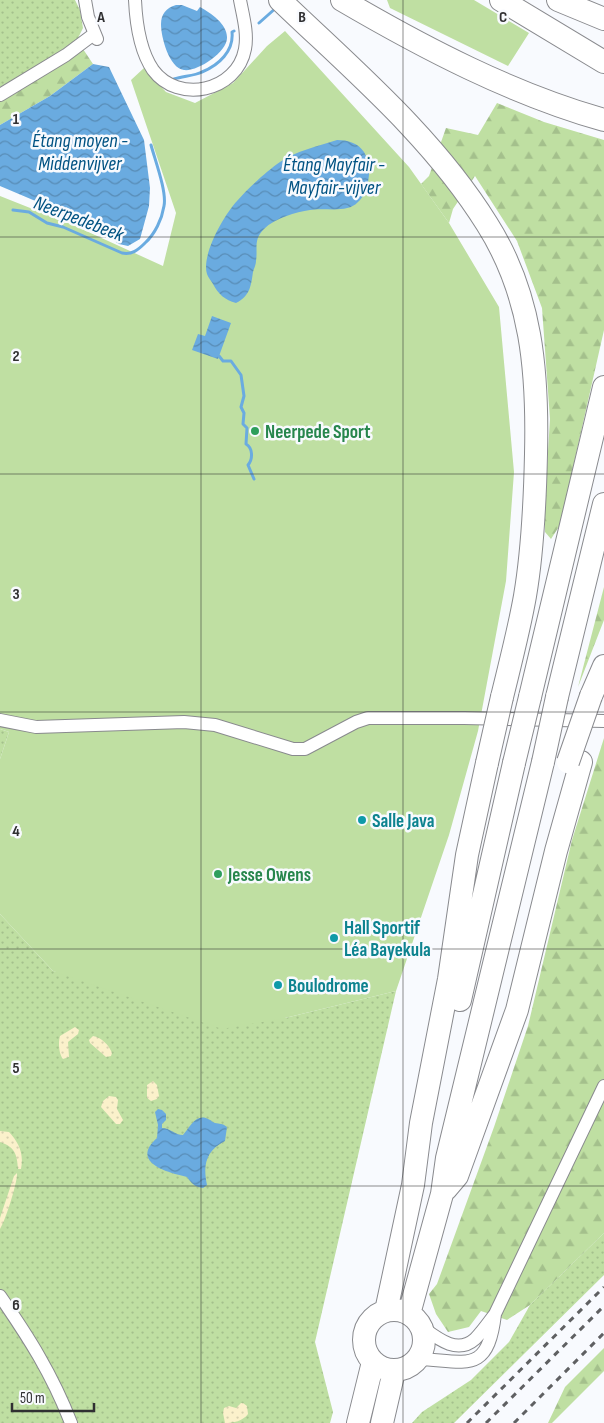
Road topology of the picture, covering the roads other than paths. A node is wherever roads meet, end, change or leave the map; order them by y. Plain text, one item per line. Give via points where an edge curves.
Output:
1 (85, 0) edge
2 (135, 0) edge
3 (240, 0) edge
4 (280, 0) edge
5 (342, 0) edge
6 (501, 0) edge
7 (558, 0) edge
8 (602, 17) edge
9 (604, 62) edge
10 (0, 95) edge
11 (604, 120) edge
12 (604, 387) edge
13 (604, 504) edge
14 (604, 666) edge
15 (598, 698) edge
16 (0, 720) edge
17 (604, 721) edge
18 (604, 1086) edge
19 (413, 1185) junction
20 (442, 1194) junction
21 (0, 1296) edge
22 (386, 1311) junction
23 (496, 1314) junction
24 (416, 1320) junction
25 (418, 1359) junction
26 (373, 1362) junction
27 (394, 1371) junction
28 (70, 1423) edge
29 (358, 1423) edge
30 (382, 1423) edge

1 - 10 street via 96,37
2 - 3 street via 145,56 153,70 172,86 194,91 222,82 240,64 246,34
4 - 19 highway, bridge via 424,140 455,177 488,226 510,267 525,313 534,356 537,411 530,556 520,621 467,855
5 - 11 highway via 417,43 480,73
6 - 9 highway
7 - 8 highway
12 - 19 highway, bridge via 430,1127
13 - 20 highway, bridge via 447,1158
14 - 15 highway
15 - 20 highway, bridge via 545,849 488,1088 457,1176
16 - 17 street via 36,727 184,722 215,725 293,749 305,749 368,718
18 - 23 street
19 - 22 highway
20 - 24 highway
21 - 28 street via 50,1374
22 - 24 highway via 398,1310
22 - 26 highway via 378,1314 365,1331 364,1343
23 - 24 street via 474,1340 454,1346 442,1341
23 - 25 street via 493,1335 481,1355 472,1361
24 - 25 highway via 425,1338
25 - 27 highway via 404,1369
26 - 27 highway
26 - 29 highway
27 - 30 highway

